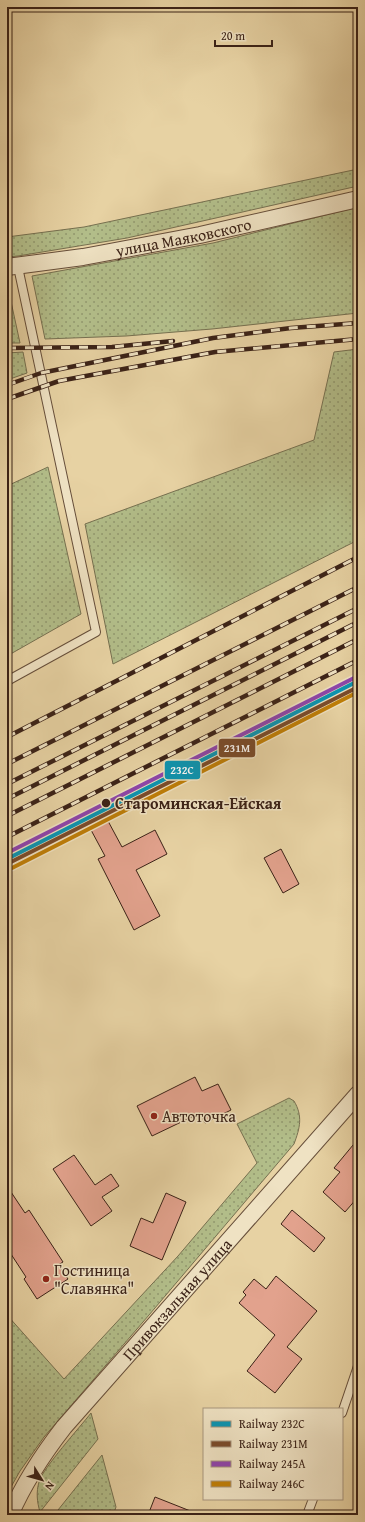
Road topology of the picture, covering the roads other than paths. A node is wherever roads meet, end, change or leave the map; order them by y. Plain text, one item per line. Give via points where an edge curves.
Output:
1 (358, 199) edge
2 (12, 267) edge
3 (7, 681) edge
4 (358, 1094) edge
5 (358, 1366) edge
6 (343, 1410) edge
7 (313, 1500) edge
8 (10, 1515) edge
9 (307, 1515) edge

1 - 2 street, улица Маяковского via 200,235 83,257
2 - 3 lane via 96,632
4 - 8 street, Привокзальная улица via 64,1427 31,1473
5 - 6 lane
7 - 9 lane

